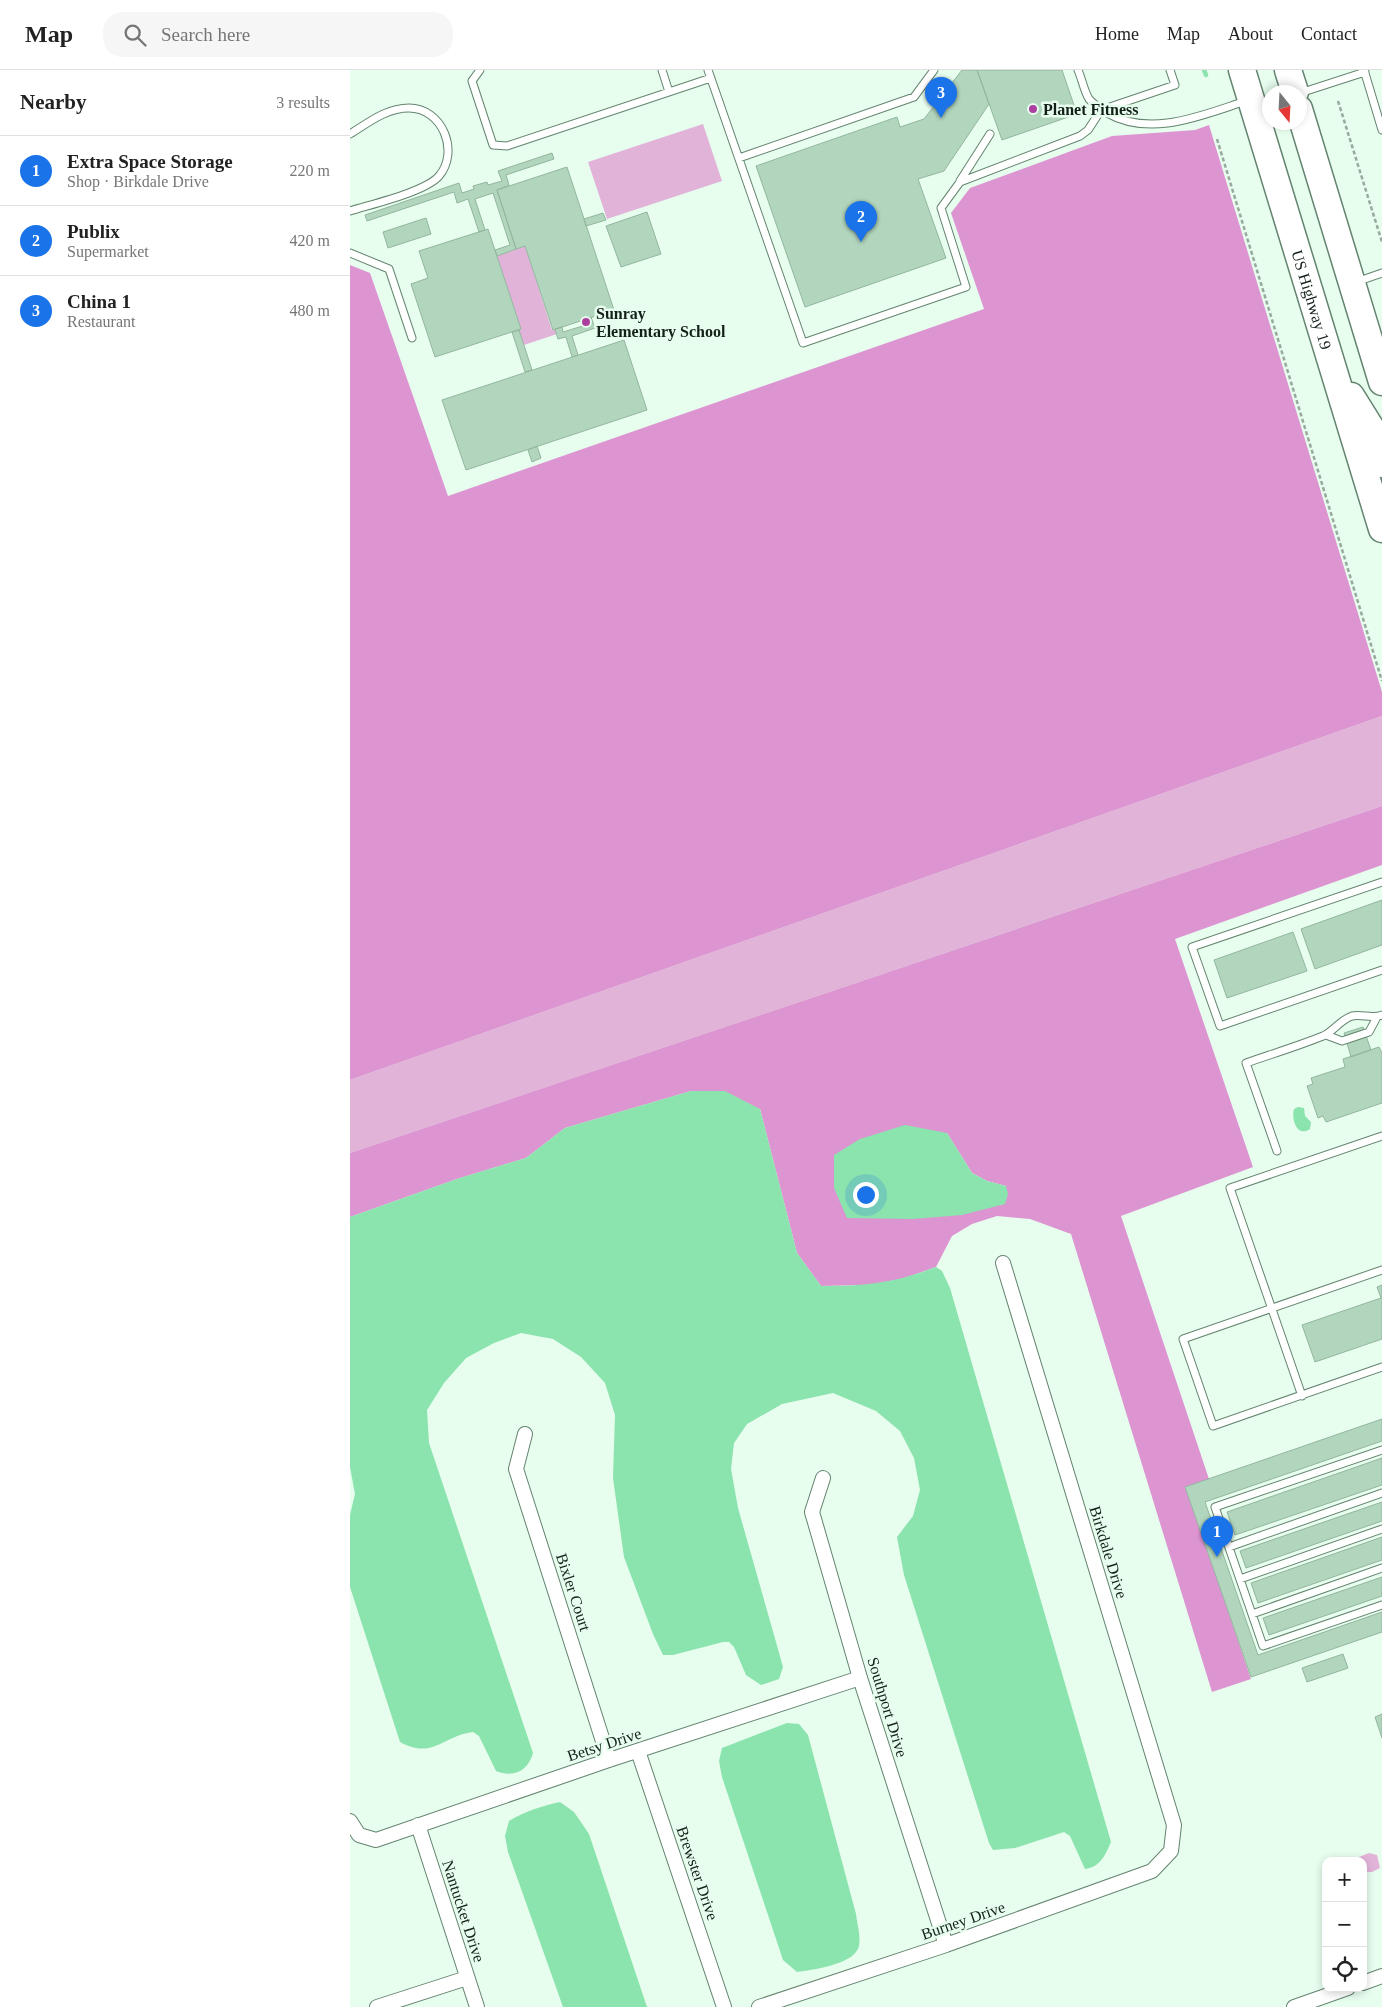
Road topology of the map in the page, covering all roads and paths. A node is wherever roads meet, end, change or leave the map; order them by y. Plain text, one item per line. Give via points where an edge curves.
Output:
1 (480, 70) edge
2 (662, 70) edge
3 (708, 70) edge
4 (934, 70) edge
5 (1078, 70) edge
6 (1170, 70) edge
7 (1242, 70) edge
8 (1364, 71) edge
9 (711, 78) junction
10 (1293, 80) edge
11 (669, 92) junction
12 (1251, 100) junction
13 (1338, 101) dead end
14 (1101, 110) junction
15 (1306, 130) edge
16 (1382, 130) edge
17 (350, 134) edge
18 (990, 134) dead end
19 (1217, 139) dead end
20 (739, 158) junction
21 (960, 182) junction
22 (350, 211) edge
23 (1382, 242) edge
24 (350, 253) edge
25 (1382, 273) edge
26 (1351, 283) junction
27 (412, 338) dead end
28 (1332, 366) junction
29 (1382, 382) edge
30 (1382, 464) edge
31 (1382, 529) edge
32 (1382, 681) edge
33 (1382, 882) edge
34 (1382, 970) edge
35 (1379, 1016) edge
36 (1326, 1035) junction
37 (1382, 1136) edge
38 (1277, 1151) dead end
39 (1003, 1263) dead end
40 (1382, 1270) edge
41 (1272, 1308) junction
42 (1382, 1368) edge
43 (1302, 1396) junction
44 (525, 1434) dead end
45 (1382, 1450) edge
46 (823, 1478) dead end
47 (1382, 1493) edge
48 (1382, 1529) edge
49 (1229, 1547) junction
50 (1382, 1568) edge
51 (1240, 1579) junction
52 (1382, 1605) edge
53 (1252, 1614) junction
54 (860, 1678) junction
55 (638, 1751) junction
56 (609, 1760) junction
57 (350, 1821) edge
58 (418, 1825) junction
59 (1171, 1851) joint
60 (946, 1945) junction
61 (1382, 1976) edge
62 (467, 1978) junction
63 (1367, 1982) edge
64 (1337, 1992) edge
65 (393, 2004) edge
66 (376, 2007) edge
67 (477, 2007) edge
68 (724, 2007) edge
69 (759, 2007) edge
70 (1294, 2007) edge

1 - 11 lane via 472,82 493,145 507,146
2 - 11 lane
3 - 9 lane
4 - 20 lane via 914,98
5 - 14 lane via 1088,97
6 - 14 lane via 1175,85
7 - 12 highway, US Highway 19
8 - 10 lane
8 - 16 lane
9 - 11 lane
9 - 20 lane
12 - 14 lane via 1183,120 1156,124 1130,123
12 - 28 highway, US Highway 19
13 - 23 path
14 - 21 lane via 1080,136
15 - 26 highway
17 - 22 lane via 387,111 409,108 428,112 440,124 447,143 447,161 439,176 425,187
18 - 21 lane
19 - 32 path
20 - 21 lane via 803,343 966,288 941,208
24 - 27 lane via 389,269
25 - 26 lane
26 - 29 highway
28 - 30 highway via 1371,428
28 - 31 highway, US Highway 19
33 - 34 lane via 1192,947 1220,1026
35 - 36 lane via 1350,1017 1336,1024
35 - 36 lane via 1369,1032 1342,1041
36 - 38 lane via 1246,1063
37 - 41 lane via 1230,1188
39 - 59 street, Birkdale Drive via 1174,1825
40 - 41 lane
41 - 43 lane
41 - 43 lane via 1183,1339 1186,1348 1213,1426
42 - 43 lane
44 - 56 street, Bixler Court via 516,1469
45 - 49 lane via 1215,1507
46 - 54 street, Southport Drive via 812,1512
47 - 49 lane
48 - 51 lane
49 - 51 lane
50 - 53 lane
51 - 53 lane
52 - 53 lane via 1262,1646
54 - 55 street, Betsy Drive
54 - 60 street, Southport Drive
55 - 56 street, Betsy Drive
55 - 68 street, Brewster Drive
56 - 58 street, Betsy Drive
57 - 58 street, Betsy Drive via 359,1835 376,1840
58 - 62 street, Nantucket Drive
59 - 60 street, Burney Drive via 1152,1871
60 - 69 street, Burney Drive
61 - 63 street
62 - 65 street
62 - 67 street, Nantucket Drive
64 - 70 street
65 - 66 street

